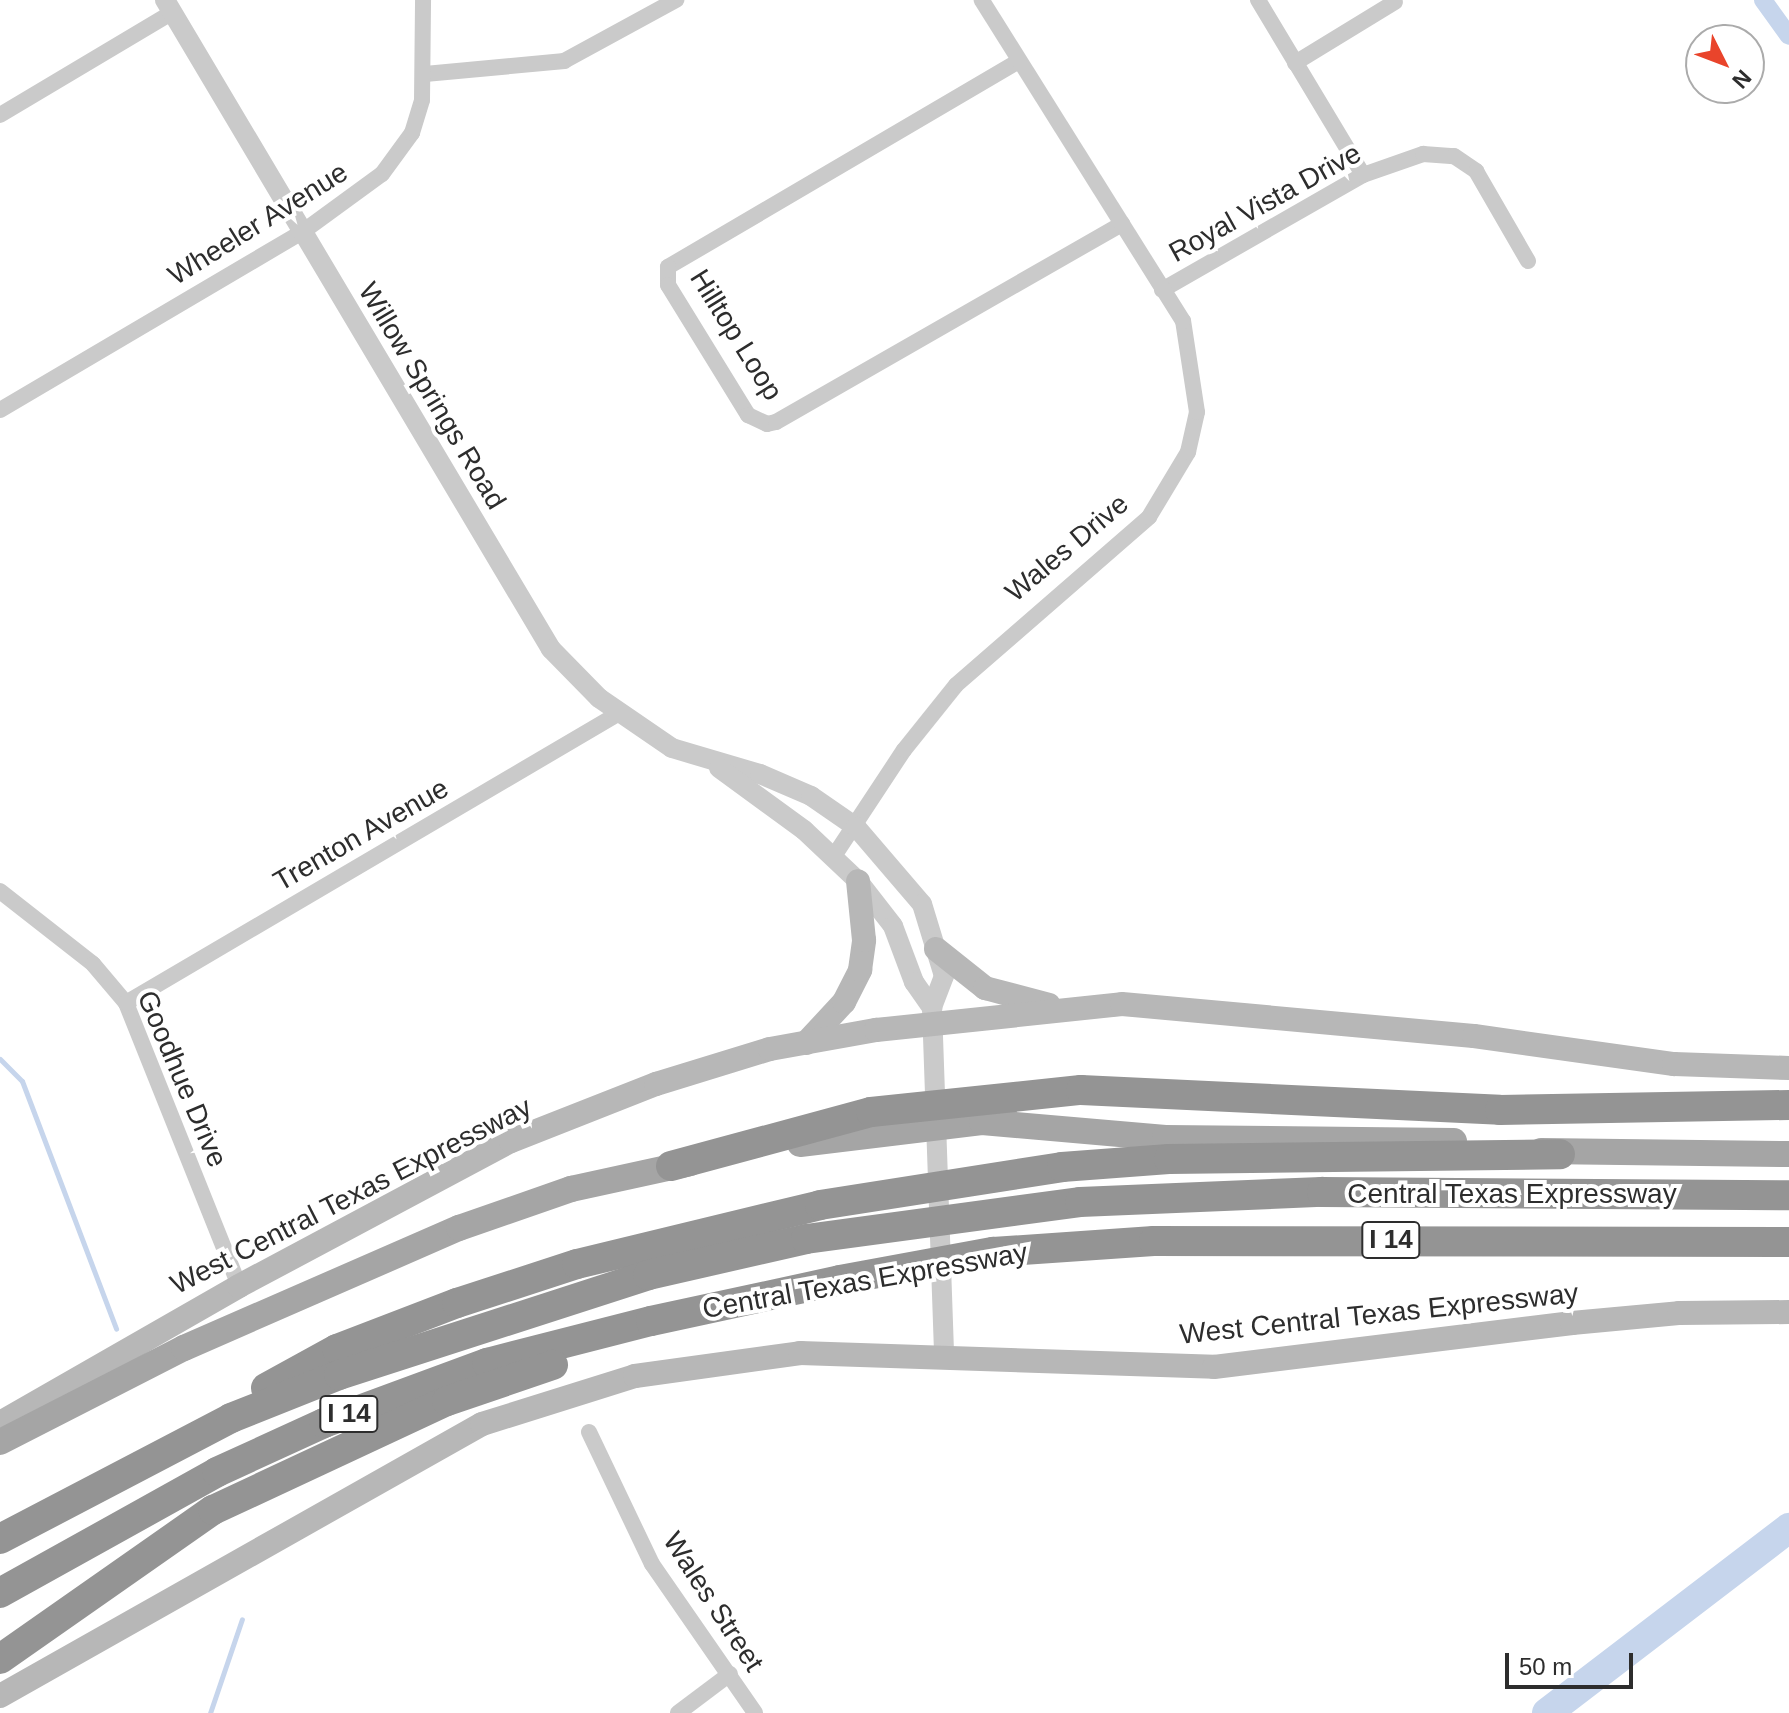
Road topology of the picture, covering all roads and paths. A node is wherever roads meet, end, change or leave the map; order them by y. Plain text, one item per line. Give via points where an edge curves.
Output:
1 (423, 0) edge
2 (676, 0) edge
3 (982, 0) edge
4 (1258, 0) edge
5 (1395, 2) edge
6 (169, 6) edge
7 (1019, 61) junction
8 (1295, 63) junction
9 (425, 74) junction
10 (0, 115) edge
11 (1363, 175) junction
12 (1122, 224) junction
13 (301, 233) junction
14 (1528, 261) dead end
15 (1162, 290) junction
16 (0, 410) edge
17 (621, 712) junction
18 (712, 762) junction
19 (856, 827) junction
20 (834, 856) junction
21 (858, 881) junction
22 (0, 891) edge
23 (936, 949) junction
24 (126, 1003) junction
25 (1063, 1009) junction
26 (933, 1016) junction
27 (806, 1043) junction
28 (1789, 1068) edge
29 (1789, 1105) edge
30 (1560, 1154) junction
31 (1789, 1154) edge
32 (671, 1166) junction
33 (1789, 1195) edge
34 (1789, 1242) edge
35 (239, 1286) junction
36 (725, 1305) junction
37 (1789, 1312) edge
38 (944, 1357) junction
39 (231, 1418) junction
40 (2, 1421) edge
41 (589, 1432) dead end
42 (0, 1539) edge
43 (0, 1593) edge
44 (0, 1659) edge
45 (730, 1674) junction
46 (0, 1696) edge
47 (678, 1713) edge
48 (755, 1713) edge

1 - 9 street, Wheeler Avenue
2 - 9 street via 564,61
3 - 7 street, Wales Drive
4 - 8 street
5 - 8 street
6 - 10 street
6 - 13 street, Willow Springs Road
7 - 12 street, Wales Drive
7 - 12 street, Hilltop Loop via 668,267 668,285 748,415 767,424 776,422
8 - 11 street
9 - 13 street, Wheeler Avenue via 417,120 395,159 362,191
11 - 14 street, Royal Vista Drive via 1423,154 1454,156 1476,171
11 - 15 street, Royal Vista Drive
12 - 15 street, Wales Drive
13 - 16 street, Wheeler Avenue
13 - 17 street, Willow Springs Road via 551,649 583,684
15 - 19 street, Wales Drive via 1183,321 1198,393 1180,469 1149,517 956,685 904,750
17 - 18 street, Willow Springs Road via 672,748
17 - 24 street, Trenton Avenue
18 - 19 street, Willow Springs Road via 760,774 811,796
18 - 20 street, Willow Springs Road
19 - 20 street, Wales Drive
19 - 23 street, Willow Springs Road via 916,894
20 - 21 street, Willow Springs Road
21 - 26 street, Willow Springs Road via 893,926
21 - 27 main road via 864,940 860,970 844,1002
22 - 24 street, Goodhue Drive via 93,964
23 - 25 main road via 985,988
23 - 26 street, Willow Springs Road via 944,976
24 - 35 street, Goodhue Drive
25 - 26 main road, West Central Texas Expressway
25 - 28 main road, West Central Texas Expressway via 1122,1004 1285,1016 1674,1064
26 - 27 main road, West Central Texas Expressway
26 - 38 street
27 - 35 main road, West Central Texas Expressway via 656,1084 511,1141
29 - 32 highway via 1500,1110 1066,1091 871,1112
30 - 31 main road
30 - 32 main road via 1466,1141 1165,1138 982,1122 865,1132
30 - 39 highway via 1169,1159 1062,1167 820,1205 577,1264 457,1303 337,1349 272,1383
32 - 40 main road via 571,1189 329,1281
33 - 39 highway, Central Texas Expressway / I 14 via 1322,1192 1080,1202 806,1239 648,1275 339,1375
34 - 36 highway, Central Texas Expressway / I 14 via 1154,1241 993,1252
35 - 40 main road, West Central Texas Expressway
36 - 43 highway, Central Texas Expressway / I 14 via 487,1363 324,1423 217,1472
36 - 44 highway via 447,1401 213,1510
37 - 38 main road, West Central Texas Expressway via 1679,1313 1572,1323 1214,1367
38 - 46 main road, West Central Texas Expressway via 800,1353 709,1363 572,1393 482,1424
39 - 42 highway, Central Texas Expressway / I 14
41 - 45 street, Wales Street via 652,1564
45 - 47 street
45 - 48 street, Wales Street

